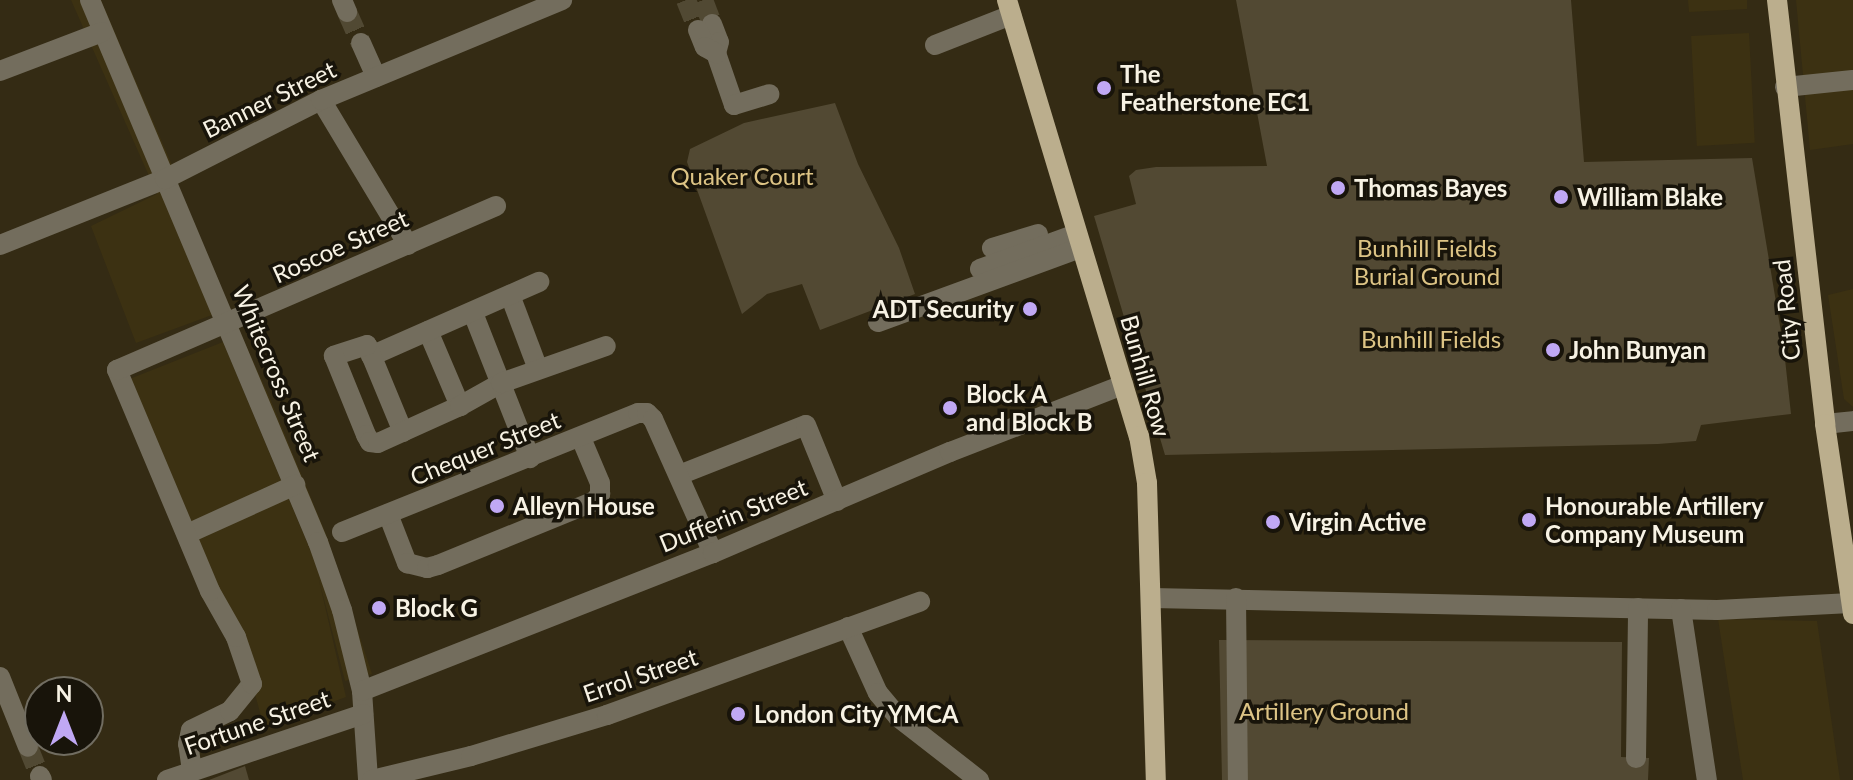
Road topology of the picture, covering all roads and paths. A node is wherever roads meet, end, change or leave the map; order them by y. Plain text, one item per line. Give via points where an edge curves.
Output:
1 (90, 0) edge
2 (562, 0) edge
3 (1777, 0) edge
4 (1009, 8) edge
5 (705, 27) tunnel mouth
6 (102, 32) junction
7 (361, 43) tunnel mouth
8 (935, 45) dead end
9 (0, 71) edge
10 (376, 77) junction
11 (1853, 80) edge
12 (1785, 87) junction
13 (769, 94) dead end
14 (321, 100) junction
15 (165, 179) junction
16 (496, 206) dead end
17 (1076, 235) junction
18 (0, 245) edge
19 (408, 245) junction
20 (992, 248) dead end
21 (980, 269) dead end
22 (539, 282) dead end
23 (510, 295) junction
24 (473, 313) junction
25 (878, 322) dead end
26 (228, 323) junction
27 (428, 331) junction
28 (606, 346) dead end
29 (371, 356) junction
30 (538, 369) junction
31 (501, 383) junction
32 (1123, 385) junction
33 (460, 406) junction
34 (1853, 421) edge
35 (1825, 424) junction
36 (403, 432) junction
37 (581, 438) junction
38 (530, 458) junction
39 (679, 475) junction
40 (295, 485) junction
41 (837, 501) junction
42 (388, 514) junction
43 (342, 532) dead end
44 (187, 534) junction
45 (713, 553) junction
46 (1152, 598) junction
47 (1236, 598) junction
48 (920, 602) dead end
49 (1638, 608) junction
50 (1681, 609) junction
51 (1852, 609) edge
52 (848, 627) junction
53 (0, 677) edge
54 (362, 691) junction
55 (363, 714) junction
56 (8, 719) edge
57 (24, 741) tunnel mouth
58 (1636, 758) dead end
59 (192, 771) junction
60 (167, 780) edge
61 (370, 780) edge
62 (979, 780) edge
63 (1156, 780) edge
64 (1238, 780) edge
65 (1707, 780) edge

1 - 6 street, Whitecross Street
2 - 10 street, Banner Street
3 - 12 main road, City Road
4 - 8 street
4 - 17 main road, Bunhill Row
5 - 13 street via 705,47 716,53 734,105
6 - 9 street
6 - 15 street, Whitecross Street
7 - 10 street
10 - 14 street, Banner Street
11 - 12 street
12 - 35 main road, City Road
14 - 15 street, Banner Street
14 - 19 street
15 - 18 street, Banner Street
15 - 26 street, Whitecross Street
16 - 19 street, Roscoe Street
17 - 20 street
17 - 21 street
17 - 25 street
17 - 32 main road, Bunhill Row
19 - 26 street, Roscoe Street
22 - 23 street
23 - 24 street
23 - 30 street
24 - 27 street
24 - 31 street
26 - 40 street, Whitecross Street
26 - 44 street, Roscoe Street via 117,370
27 - 29 street
27 - 33 street
28 - 30 street
29 - 36 street
29 - 36 street via 362,344 333,360 370,442
30 - 31 street
31 - 33 street
31 - 38 street
32 - 41 street, Dufferin Street
32 - 46 main road, Bunhill Row via 1147,483
33 - 36 street
34 - 35 street
35 - 51 main road, City Road
37 - 38 street, Chequer Street
37 - 39 street, Chequer Street via 647,413
37 - 42 street via 600,483 595,501 438,565 407,563
38 - 42 street, Chequer Street
39 - 41 street via 806,425
39 - 45 street
40 - 44 street
40 - 54 street, Whitecross Street via 342,610
41 - 45 street, Dufferin Street
42 - 43 street, Chequer Street
44 - 59 street via 236,637 252,684 230,711 191,730
45 - 54 street, Dufferin Street
46 - 47 street
46 - 63 main road, Bunhill Row
47 - 49 street
47 - 64 street
48 - 52 street, Errol Street
49 - 50 street
49 - 58 street
50 - 51 street
50 - 65 street
52 - 61 street, Errol Street via 607,715
52 - 62 street via 878,693 898,717
53 - 56 street
54 - 55 street, Whitecross Street
55 - 59 street, Fortune Street
55 - 61 street, Whitecross Street
56 - 57 street
59 - 60 street, Fortune Street

